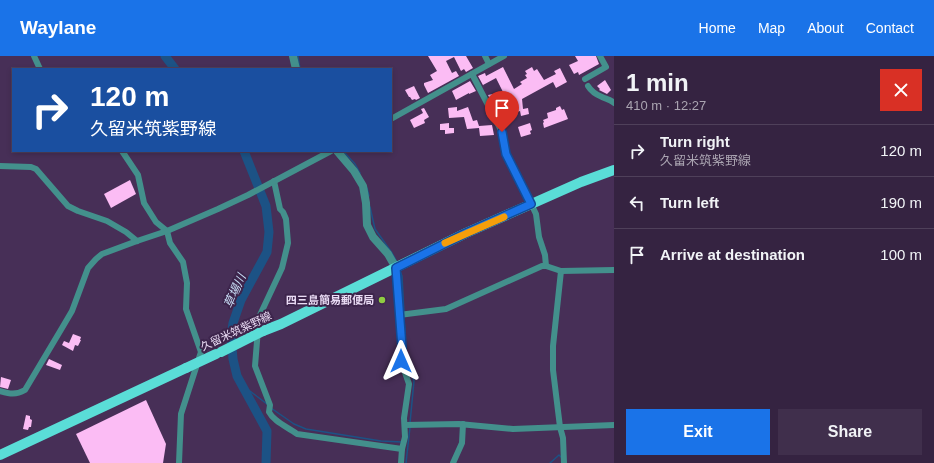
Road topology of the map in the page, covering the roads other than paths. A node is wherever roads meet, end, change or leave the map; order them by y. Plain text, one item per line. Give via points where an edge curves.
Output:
1 (34, 56) edge
2 (293, 56) edge
3 (485, 56) edge
4 (504, 56) edge
5 (600, 56) edge
6 (489, 64) junction
7 (40, 68) edge
8 (296, 68) edge
9 (472, 74) junction
10 (585, 79) dead end
11 (588, 86) dead end
12 (614, 103) edge
13 (392, 118) edge
14 (123, 152) edge
15 (329, 152) edge
16 (338, 152) edge
17 (0, 166) edge
18 (614, 170) edge
19 (272, 182) junction
20 (531, 204) junction
21 (167, 232) junction
22 (137, 241) junction
23 (546, 266) junction
24 (396, 268) junction
25 (614, 270) edge
26 (561, 271) junction
27 (399, 315) junction
28 (402, 347) joint
29 (0, 391) edge
30 (463, 424) junction
31 (614, 424) edge
32 (405, 425) junction
33 (560, 427) junction
34 (402, 449) junction
35 (0, 455) edge
36 (179, 463) edge
37 (401, 463) edge
38 (453, 463) edge
39 (564, 463) edge

1 - 7 street
2 - 8 street
3 - 6 street
4 - 6 street
5 - 10 street via 606,67
6 - 9 street
9 - 13 street
9 - 20 street via 502,132 506,154
11 - 12 street via 602,98
14 - 21 street via 138,175 144,202 156,222
15 - 19 street
16 - 24 street via 363,186 367,225
17 - 22 street via 36,169 68,206 107,221
18 - 20 main road, 久留米筑紫野線
19 - 21 street
19 - 34 street via 280,209 286,219 288,242 280,275 260,315 258,329 255,366 270,405 269,412 277,421 297,434
20 - 23 street via 546,255
20 - 24 main road, 久留米筑紫野線
21 - 22 street
21 - 36 street via 170,243 183,262 187,283 186,309 201,352 181,414
22 - 29 street via 102,254 96,259 88,268 68,317 25,390 18,394
23 - 26 street
23 - 27 street via 446,309
24 - 27 street
24 - 35 main road, 久留米筑紫野線, bridge
25 - 26 street
26 - 33 street via 553,346 553,370
27 - 28 street
28 - 32 street via 401,361 409,384
30 - 32 street
30 - 33 street via 513,429
30 - 38 street via 462,443
31 - 33 street
32 - 34 street
33 - 39 street
34 - 37 street

